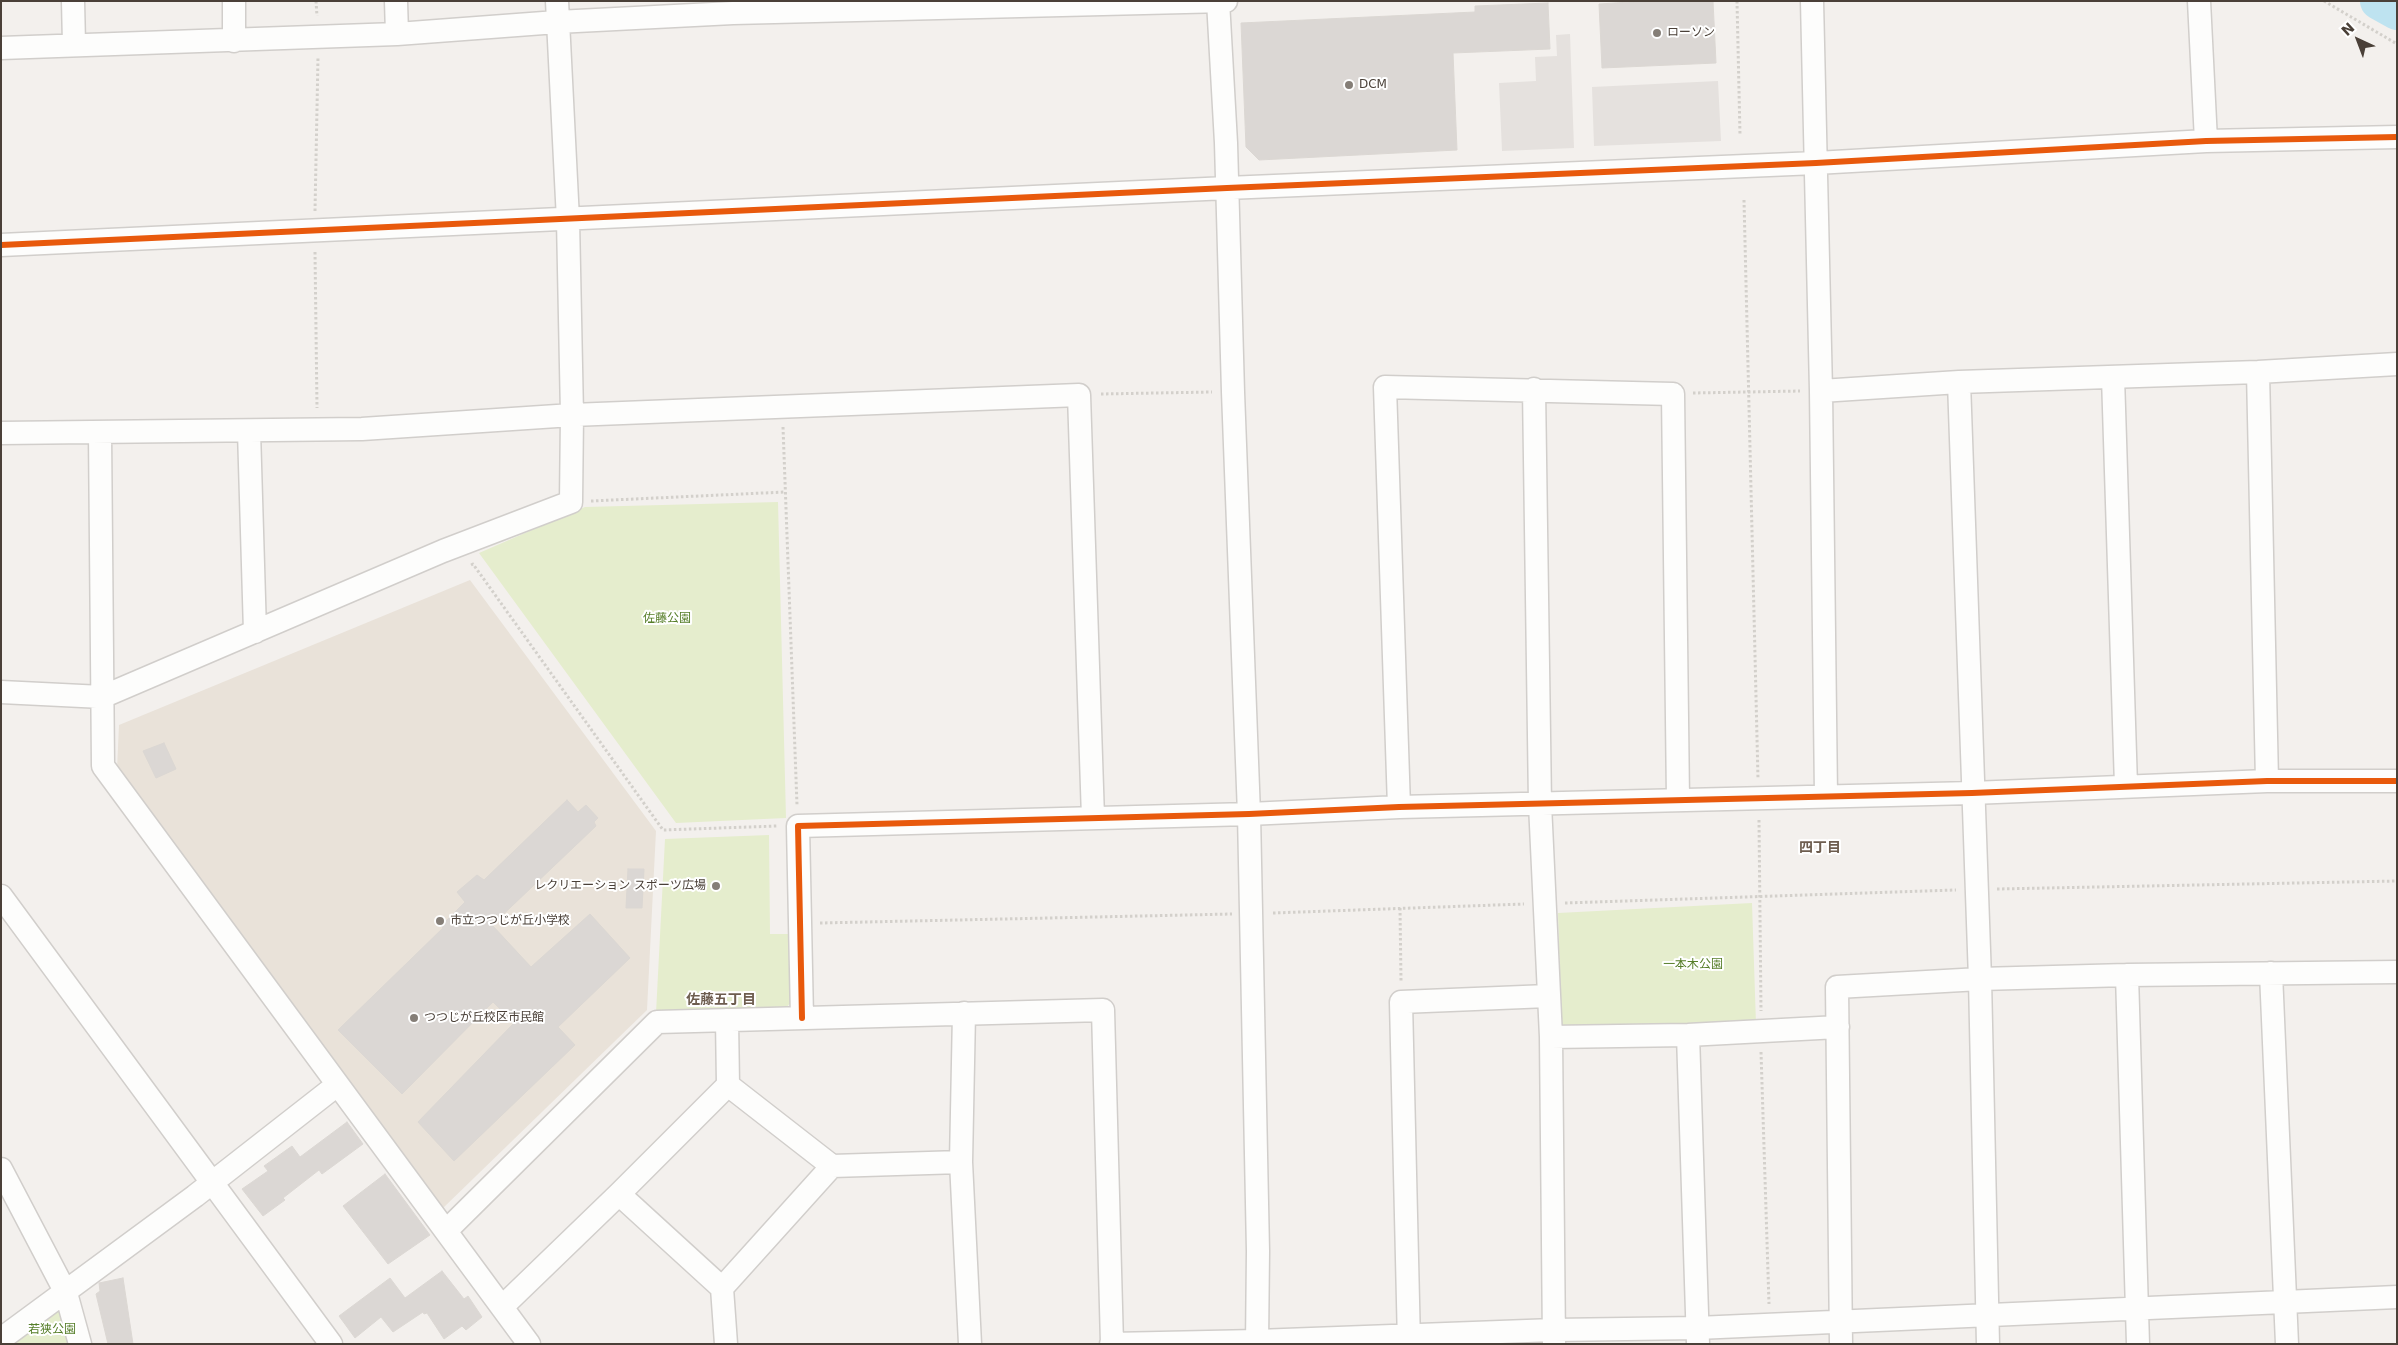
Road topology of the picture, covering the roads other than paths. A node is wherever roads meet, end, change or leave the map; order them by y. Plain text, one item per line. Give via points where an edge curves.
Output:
1 (73, 1) edge
2 (234, 1) edge
3 (396, 1) edge
4 (1226, 1) edge
5 (1812, 1) edge
6 (2199, 1) edge
7 (1218, 2) edge
8 (1043, 3) edge
9 (889, 5) edge
10 (732, 7) edge
11 (557, 12) edge
12 (397, 34) junction
13 (234, 41) junction
14 (74, 44) junction
15 (1, 48) edge
16 (2397, 137) edge
17 (2206, 141) junction
18 (1816, 163) junction
19 (1227, 188) junction
20 (568, 220) junction
21 (1, 245) edge
22 (2397, 364) edge
23 (2258, 372) junction
24 (2113, 377) junction
25 (1959, 382) junction
26 (1534, 389) junction
27 (1822, 391) junction
28 (572, 415) junction
29 (250, 431) junction
30 (100, 433) junction
31 (1, 434) edge
32 (255, 632) junction
33 (1, 692) edge
34 (102, 697) junction
35 (2267, 781) junction
36 (2397, 781) edge
37 (2126, 786) junction
38 (1972, 792) junction
39 (1826, 796) junction
40 (1678, 800) junction
41 (1540, 804) junction
42 (1399, 807) junction
43 (1249, 814) junction
44 (1093, 818) junction
45 (3, 902) edge
46 (2397, 972) edge
47 (2271, 973) junction
48 (2126, 975) junction
49 (1980, 979) junction
50 (1548, 996) junction
51 (964, 1013) junction
52 (802, 1018) junction
53 (727, 1020) junction
54 (1838, 1027) junction
55 (1688, 1035) junction
56 (1551, 1037) junction
57 (337, 1085) junction
58 (728, 1085) junction
59 (961, 1162) junction
60 (832, 1166) junction
61 (1, 1169) edge
62 (213, 1183) junction
63 (619, 1194) junction
64 (446, 1232) junction
65 (722, 1288) junction
66 (66, 1293) junction
67 (2397, 1297) edge
68 (2286, 1304) junction
69 (503, 1306) junction
70 (2136, 1309) junction
71 (1988, 1314) junction
72 (1841, 1333) edge
73 (1698, 1336) edge
74 (1554, 1337) edge
75 (1, 1339) edge
76 (1409, 1339) edge
77 (1257, 1343) edge
78 (80, 1344) edge
79 (331, 1344) edge
80 (529, 1344) edge
81 (726, 1344) edge
82 (970, 1344) edge
83 (1112, 1344) edge
84 (1988, 1344) edge
85 (2138, 1344) edge
86 (2287, 1344) edge

1 - 14 street
2 - 13 street
3 - 12 street
4 - 7 street
5 - 18 street
6 - 17 street
7 - 8 street
7 - 19 street
8 - 9 street
9 - 10 street
10 - 11 street
11 - 12 street
11 - 20 street
12 - 13 street
13 - 14 street
14 - 15 street
16 - 17 street
17 - 18 street
18 - 19 street
18 - 27 street
19 - 20 street
19 - 43 street
20 - 21 street
20 - 28 street
22 - 23 street
23 - 24 street
23 - 35 street
24 - 25 street
24 - 37 street
25 - 27 street
25 - 38 street
26 - 40 street via 1673,394
26 - 41 street
26 - 42 street via 1385,387
27 - 39 street
28 - 29 street via 362,429
28 - 32 street via 570,502 444,551
28 - 44 street via 1079,395
29 - 30 street
29 - 32 street
30 - 31 street
30 - 34 street
32 - 34 street
33 - 34 street
34 - 57 street via 103,766
35 - 36 street
35 - 37 street
37 - 38 street
38 - 39 street
38 - 49 street
39 - 40 street
40 - 41 street
41 - 42 street
41 - 50 street
42 - 43 street
43 - 44 street
43 - 77 street via 1258,1241
44 - 52 street via 798,826
45 - 62 street
46 - 47 street
47 - 48 street
47 - 68 street
48 - 49 street
48 - 70 street
49 - 54 street via 1837,987
49 - 71 street
50 - 56 street
50 - 76 street via 1401,1002
51 - 52 street
51 - 59 street
51 - 83 street via 1103,1010
52 - 53 street
53 - 58 street
53 - 64 street via 657,1022
54 - 55 street
54 - 72 street
55 - 56 street
55 - 73 street
56 - 74 street
57 - 62 street
57 - 64 street
58 - 60 street
58 - 63 street
59 - 60 street
59 - 82 street
60 - 65 street
61 - 66 street
62 - 66 street
62 - 79 street
63 - 65 street
63 - 69 street
64 - 69 street
65 - 81 street
66 - 75 street
66 - 78 street
67 - 68 street
68 - 70 street
68 - 86 street
69 - 80 street
70 - 71 street
70 - 85 street
71 - 72 street
71 - 84 street
72 - 73 street via 1770,1325
73 - 74 street
74 - 76 street
76 - 77 street
77 - 83 street

